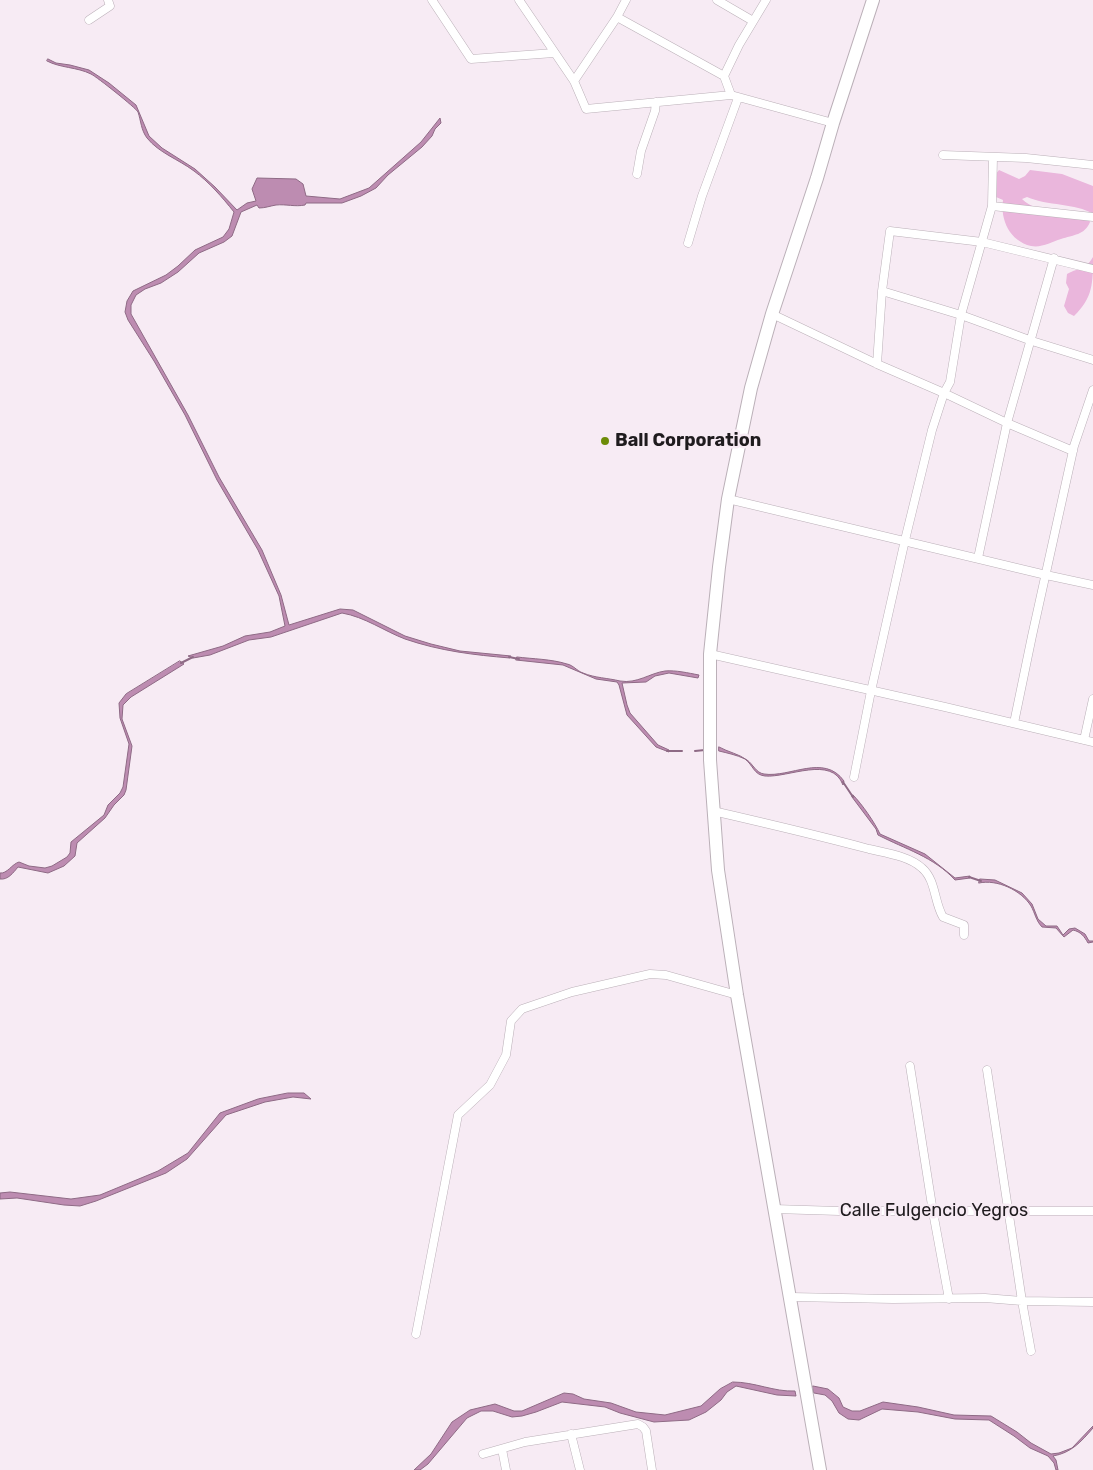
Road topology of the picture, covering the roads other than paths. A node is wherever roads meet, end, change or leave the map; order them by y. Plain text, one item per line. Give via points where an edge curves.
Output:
1 (108, 0) edge
2 (432, 0) edge
3 (519, 0) edge
4 (626, 0) edge
5 (717, 0) edge
6 (766, 0) edge
7 (873, 0) edge
8 (617, 17) junction
9 (89, 20) dead end
10 (753, 21) junction
11 (554, 53) junction
12 (724, 76) junction
13 (574, 81) junction
14 (734, 96) junction
15 (656, 102) junction
16 (833, 123) junction
17 (943, 155) dead end
18 (993, 157) junction
19 (1093, 165) edge
20 (637, 174) dead end
21 (992, 206) junction
22 (1093, 216) edge
23 (982, 242) junction
24 (688, 243) dead end
25 (1054, 258) junction
26 (1093, 269) edge
27 (882, 291) junction
28 (772, 314) junction
29 (961, 315) junction
30 (1032, 341) junction
31 (1093, 360) edge
32 (876, 364) junction
33 (1093, 390) edge
34 (944, 393) junction
35 (1007, 423) junction
36 (1073, 451) junction
37 (728, 499) junction
38 (905, 540) junction
39 (978, 558) junction
40 (1046, 575) junction
41 (1093, 585) edge
42 (710, 654) junction
43 (871, 691) junction
44 (1093, 699) edge
45 (1014, 723) junction
46 (1084, 740) junction
47 (1093, 742) edge
48 (854, 777) dead end
49 (713, 811) junction
50 (964, 935) dead end
51 (737, 995) junction
52 (910, 1066) dead end
53 (987, 1070) dead end
54 (774, 1209) junction
55 (1009, 1211) junction
56 (1093, 1211) edge
57 (932, 1212) junction
58 (791, 1297) junction
59 (949, 1299) junction
60 (1022, 1301) junction
61 (1093, 1302) edge
62 (416, 1334) dead end
63 (1031, 1351) dead end
64 (571, 1434) junction
65 (502, 1448) junction
66 (483, 1454) dead end
67 (506, 1470) edge
68 (580, 1470) edge
69 (652, 1470) edge
70 (820, 1470) edge

1 - 9 street via 110,6
2 - 11 street via 471,59
3 - 11 street
4 - 8 street
5 - 10 street
6 - 10 street
7 - 16 highway
8 - 12 street
8 - 13 street
10 - 12 street
11 - 13 street
12 - 14 street
13 - 15 street via 586,109
14 - 15 street
14 - 16 street
14 - 24 street
15 - 20 street
16 - 28 highway
17 - 18 street
18 - 19 street
18 - 21 street
21 - 22 street
21 - 23 street
23 - 25 street
23 - 27 street via 890,231
23 - 29 street
25 - 26 street
25 - 30 street
27 - 29 street
27 - 32 street
28 - 32 street
28 - 37 highway via 751,388
29 - 30 street
29 - 34 street via 950,382
30 - 31 street
30 - 35 street
32 - 34 street
33 - 36 street
34 - 35 street
34 - 38 street
35 - 36 street
35 - 39 street
36 - 40 street
37 - 38 street
37 - 42 highway
38 - 39 street
38 - 43 street
39 - 40 street
40 - 41 street
40 - 45 street
42 - 43 street
42 - 49 highway
43 - 45 street
43 - 48 street
44 - 46 street
45 - 46 street
46 - 47 street
49 - 50 street via 912,862 930,877 942,917 964,924
49 - 51 highway via 718,870
51 - 54 highway
51 - 62 street via 666,975 650,974 572,992 522,1009 511,1021 506,1055 490,1085 458,1115
52 - 57 street
53 - 55 street
54 - 57 street, Calle Fulgencio Yegros
54 - 58 highway
55 - 56 street, Calle Fulgencio Yegros
55 - 57 street, Calle Fulgencio Yegros
55 - 60 street
57 - 59 street
58 - 59 street
58 - 70 highway
59 - 60 street
60 - 61 street
60 - 63 street
64 - 65 street
64 - 68 street
64 - 69 street via 640,1425 646,1434
65 - 66 street
65 - 67 street

